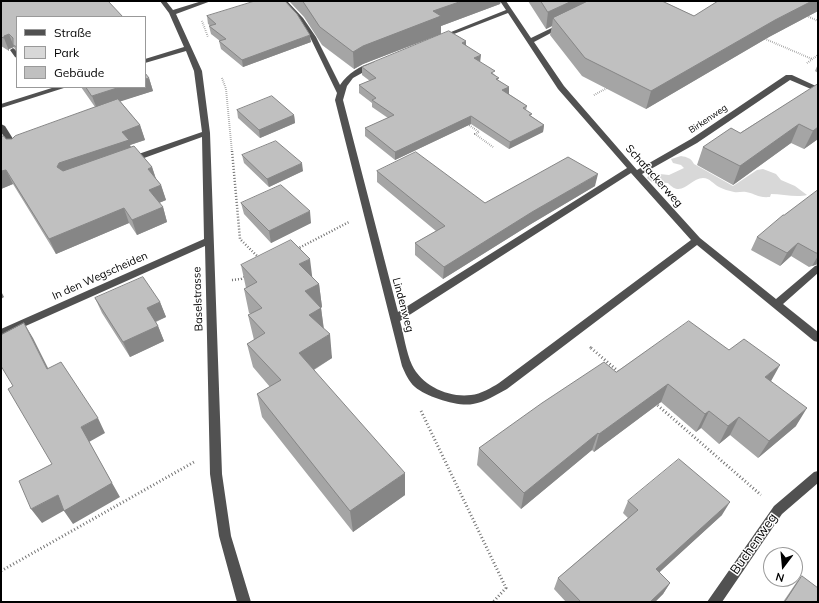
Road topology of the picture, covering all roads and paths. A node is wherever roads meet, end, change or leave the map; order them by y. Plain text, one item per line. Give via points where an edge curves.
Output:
1 (163, 1) edge
2 (208, 1) edge
3 (283, 1) edge
4 (504, 1) edge
5 (510, 10) junction
6 (172, 13) junction
7 (804, 15) edge
8 (572, 21) edge
9 (818, 21) edge
10 (763, 38) edge
11 (530, 41) junction
12 (427, 43) edge
13 (189, 48) junction
14 (812, 59) dead end
15 (146, 61) edge
16 (380, 62) edge
17 (611, 86) edge
18 (55, 88) edge
19 (42, 90) edge
20 (818, 90) edge
21 (340, 92) junction
22 (576, 105) junction
23 (1, 106) edge
24 (461, 119) edge
25 (1, 126) edge
26 (206, 133) junction
27 (493, 147) dead end
28 (16, 150) edge
29 (119, 164) edge
30 (634, 171) junction
31 (367, 212) junction
32 (697, 240) junction
33 (208, 241) junction
34 (293, 251) edge
35 (818, 268) edge
36 (247, 276) edge
37 (231, 280) dead end
38 (776, 305) junction
39 (395, 319) junction
40 (1, 333) edge
41 (574, 333) junction
42 (818, 338) edge
43 (622, 374) edge
44 (418, 383) junction
45 (652, 401) edge
46 (215, 450) junction
47 (818, 476) edge
48 (778, 510) junction
49 (1, 571) edge
50 (244, 602) edge
51 (493, 602) edge
52 (714, 602) edge

1 - 6 street, Baselstrasse
2 - 6 street
3 - 21 street via 301,19 314,38
4 - 5 street, Schafackerweg
5 - 11 street, Schafackerweg
5 - 12 street
6 - 13 street, Baselstrasse
7 - 9 path
8 - 11 street
10 - 14 path
11 - 22 street, Schafackerweg
13 - 15 street
13 - 26 street, Baselstrasse via 198,71
16 - 21 street via 356,72 342,85
17 - 22 path
18 - 19 street
19 - 23 street
20 - 30 street, Birkenweg via 789,77 694,141
21 - 31 street, Lindenweg via 339,100
22 - 30 street, Schafackerweg
24 - 27 path via 479,132 474,134
25 - 28 street
26 - 29 street
26 - 33 street, Baselstrasse
30 - 32 street, Schafackerweg
30 - 39 street, Birkenweg
31 - 34 path
31 - 39 street, Lindenweg
32 - 38 street, Schafackerweg
32 - 41 street, Lindenweg
33 - 40 street, In den Wegscheiden
33 - 46 street, Baselstrasse
35 - 38 street
36 - 37 path
38 - 42 street, Schafackerweg
39 - 44 street, Lindenweg via 407,366
41 - 43 path
41 - 44 street, Lindenweg via 489,395 471,400 454,398 436,393
44 - 51 path via 413,394 506,588
45 - 48 path
46 - 49 path
46 - 50 street, Baselstrasse via 225,536
47 - 48 street, Buchenweg
48 - 52 street, Buchenweg

